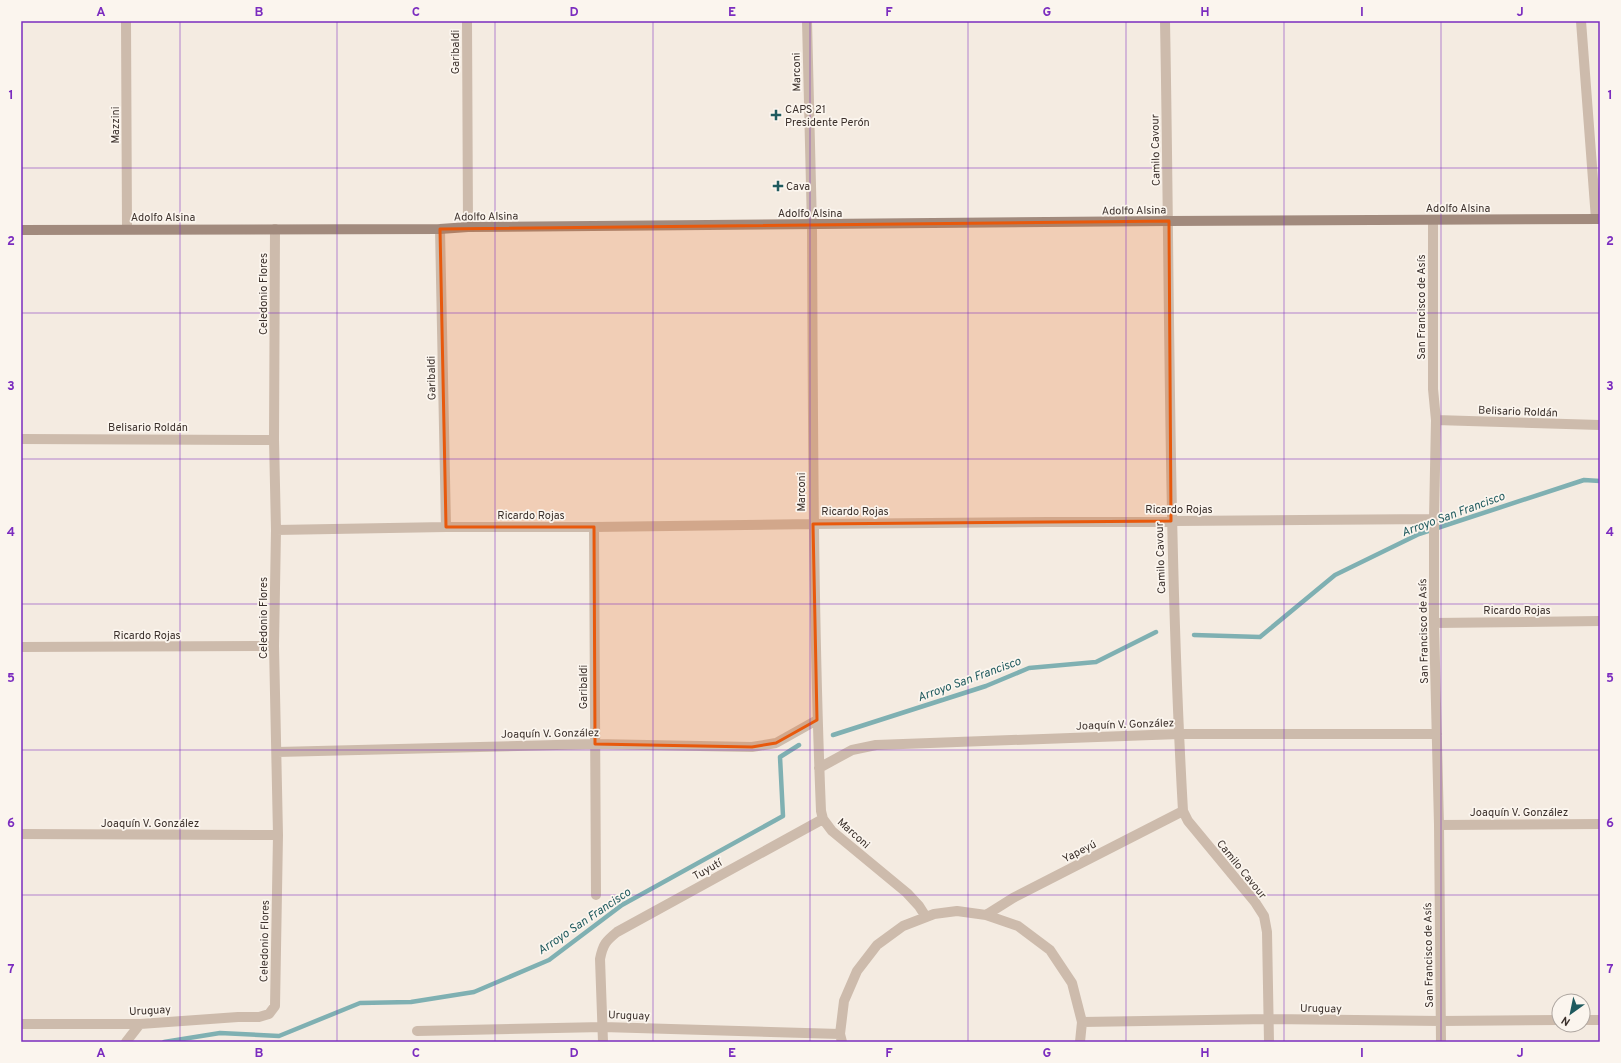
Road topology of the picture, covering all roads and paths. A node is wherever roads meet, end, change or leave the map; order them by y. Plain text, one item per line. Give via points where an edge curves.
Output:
1 (126, 21) edge
2 (467, 21) edge
3 (807, 21) edge
4 (1165, 21) edge
5 (1581, 21) edge
6 (1598, 219) edge
7 (1433, 220) junction
8 (1169, 221) junction
9 (812, 225) junction
10 (468, 227) junction
11 (127, 229) junction
12 (276, 229) junction
13 (440, 229) junction
14 (21, 230) edge
15 (1436, 420) junction
16 (1600, 425) edge
17 (21, 439) edge
18 (274, 440) junction
19 (1171, 521) junction
20 (1434, 521) junction
21 (813, 524) junction
22 (446, 527) junction
23 (594, 527) junction
24 (276, 530) junction
25 (1600, 621) edge
26 (1434, 622) junction
27 (274, 646) junction
28 (21, 647) edge
29 (817, 720) junction
30 (1178, 734) junction
31 (1437, 734) junction
32 (595, 744) junction
33 (277, 752) junction
34 (819, 768) junction
35 (1183, 811) junction
36 (823, 819) junction
37 (1600, 824) edge
38 (1439, 825) junction
39 (21, 834) edge
40 (278, 835) junction
41 (596, 895) dead end
42 (986, 914) junction
43 (926, 917) junction
44 (275, 1006) joint
45 (1269, 1020) junction
46 (1551, 1020) edge
47 (1441, 1021) junction
48 (1082, 1022) junction
49 (21, 1024) edge
50 (140, 1024) junction
51 (603, 1027) junction
52 (416, 1031) dead end
53 (841, 1038) edge
54 (126, 1042) edge
55 (603, 1042) edge
56 (1080, 1042) edge
57 (1269, 1042) edge
58 (1441, 1042) edge

1 - 11 street, Mazzini
2 - 10 street, Garibaldi
3 - 9 street, Marconi
4 - 8 street, Camilo Cavour
5 - 6 street
6 - 7 street, Adolfo Alsina
7 - 8 street, Adolfo Alsina
7 - 15 street, San Francisco de Asís
8 - 9 street, Adolfo Alsina
8 - 19 street, Camilo Cavour
9 - 10 street, Adolfo Alsina
9 - 21 street, Marconi
10 - 13 street, Adolfo Alsina
11 - 12 street, Adolfo Alsina
11 - 14 street, Adolfo Alsina
12 - 13 street, Adolfo Alsina
12 - 18 street, Celedonio Flores
13 - 22 street, Garibaldi
15 - 16 street, Belisario Roldán
15 - 20 street, San Francisco de Asís
17 - 18 street, Belisario Roldán
18 - 24 street, Celedonio Flores
19 - 20 street, Ricardo Rojas
19 - 21 street, Ricardo Rojas
19 - 30 street, Camilo Cavour
20 - 26 street, San Francisco de Asís
21 - 23 street, Ricardo Rojas
21 - 29 street, Marconi
22 - 23 street, Ricardo Rojas
22 - 24 street, Ricardo Rojas
23 - 32 street, Garibaldi
24 - 27 street, Celedonio Flores
25 - 26 street, Ricardo Rojas
26 - 31 street, San Francisco de Asís
27 - 28 street, Ricardo Rojas
27 - 33 street, Celedonio Flores
29 - 32 street, Joaquín V. González via 766,746
29 - 34 street, Marconi
30 - 31 street, Joaquín V. González
30 - 34 street, Joaquín V. González via 876,745 852,750
30 - 35 street, Camilo Cavour
31 - 38 street, San Francisco de Asís
32 - 33 street, Joaquín V. González
32 - 41 street, Garibaldi
33 - 40 street, Celedonio Flores
34 - 36 street, Marconi via 820,811
35 - 42 street, Yapeyú
35 - 45 street, Camilo Cavour via 1188,821 1264,916 1267,932
36 - 43 street, Marconi via 832,831 907,893
36 - 51 street, Tuyutí via 618,932 605,942 600,959
37 - 38 street, Joaquín V. González
38 - 47 street, San Francisco de Asís
39 - 40 street, Joaquín V. González
40 - 44 street, Celedonio Flores
42 - 43 street via 957,911
42 - 48 street via 1018,926 1050,950 1072,983
43 - 53 street via 904,926 877,945 857,971 844,1001
44 - 50 street, Uruguay via 269,1014 259,1017
45 - 47 street, Uruguay
45 - 48 street, Uruguay
45 - 57 street, Camilo Cavour
46 - 47 street, Uruguay
47 - 58 street, San Francisco de Asís
48 - 56 street
49 - 50 street, Uruguay
50 - 54 street
51 - 52 street, Uruguay
51 - 53 street, Uruguay
51 - 55 street

